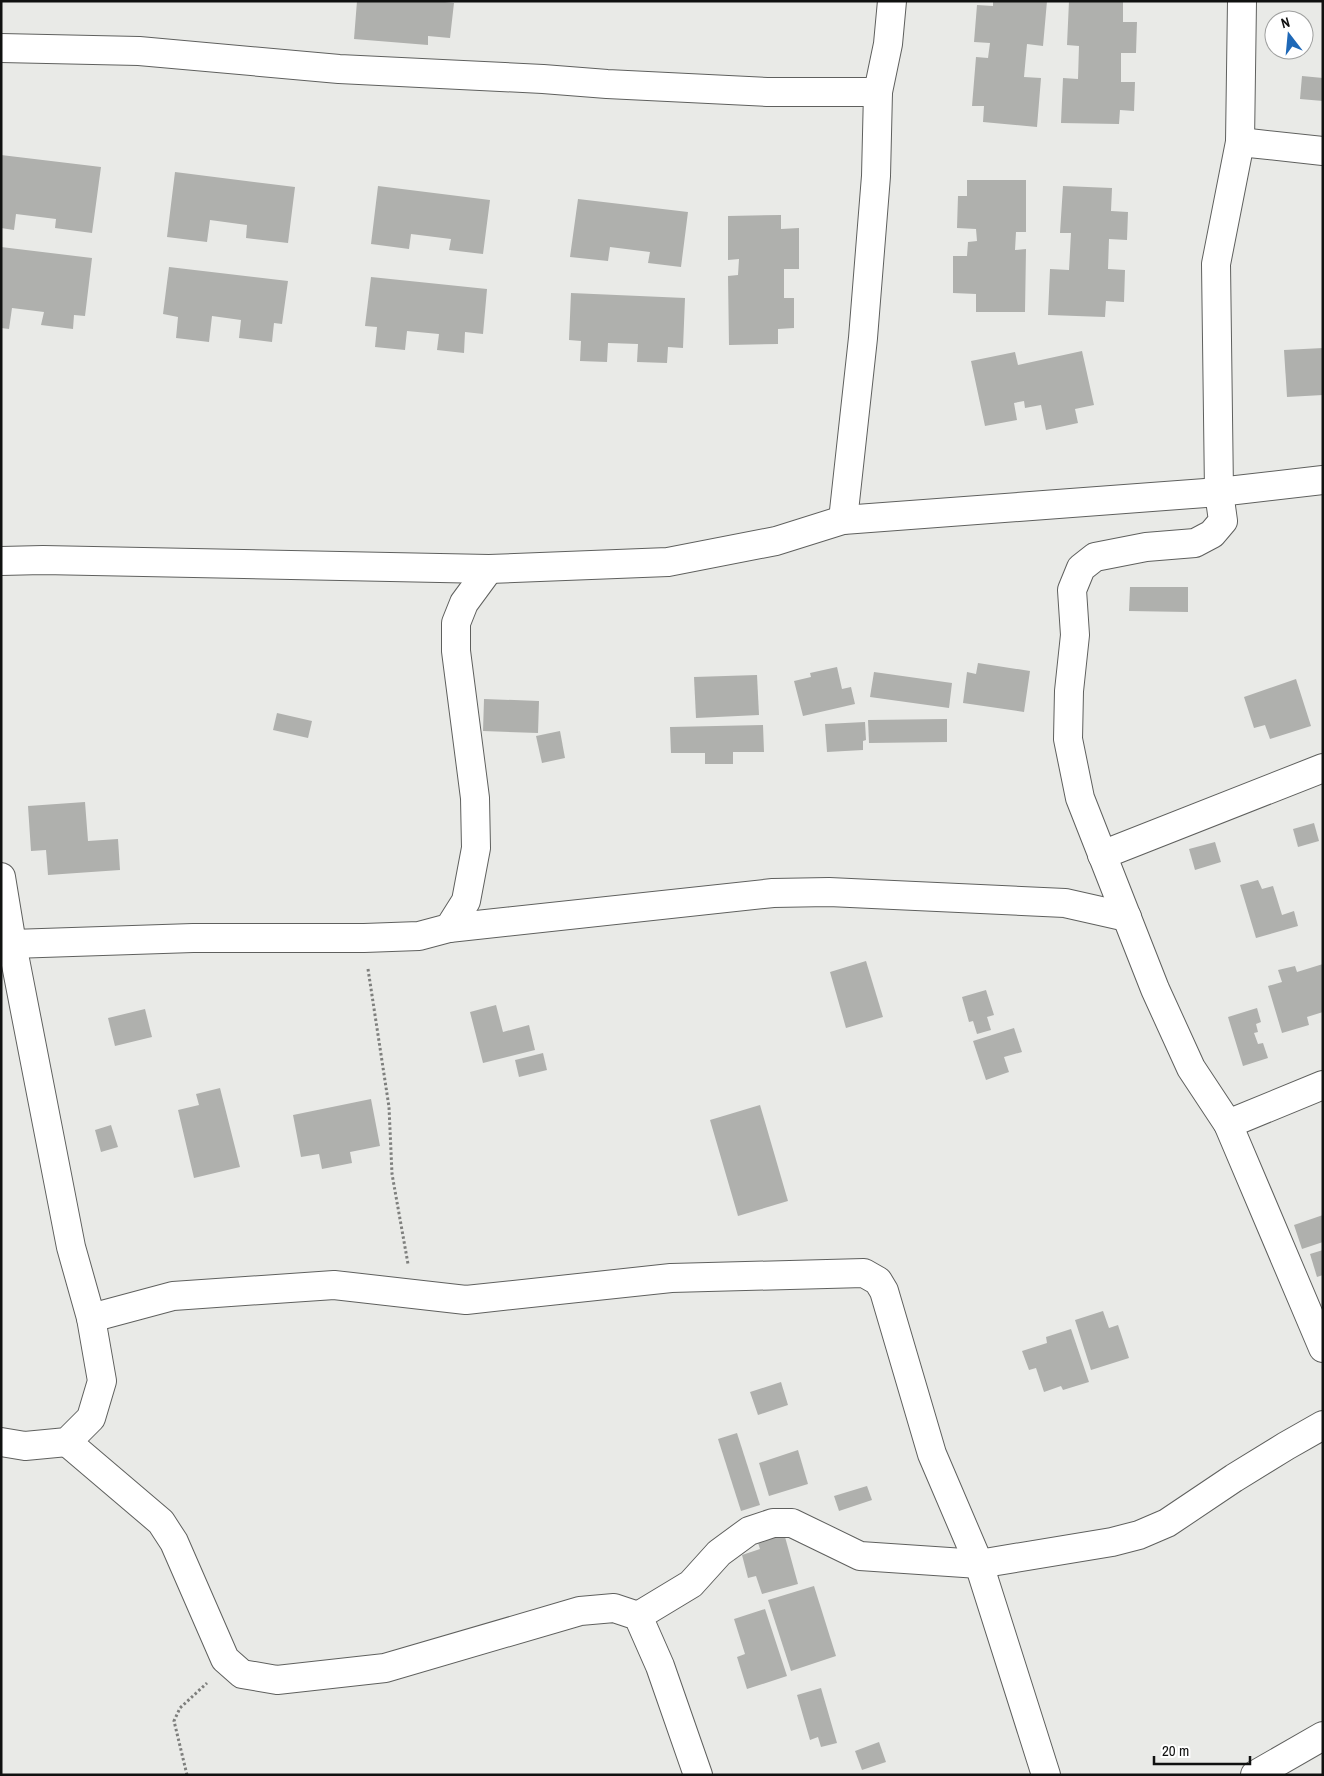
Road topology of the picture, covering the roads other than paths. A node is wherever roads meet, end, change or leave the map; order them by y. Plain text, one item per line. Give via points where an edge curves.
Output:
1 (892, 1) edge
2 (1242, 1) edge
3 (1, 48) edge
4 (878, 92) junction
5 (1240, 142) junction
6 (1323, 151) edge
7 (1323, 480) edge
8 (1219, 492) junction
9 (843, 520) junction
10 (1, 561) edge
11 (489, 569) junction
12 (1323, 768) edge
13 (1102, 855) junction
14 (1, 877) edge
15 (1127, 917) junction
16 (449, 928) junction
17 (12, 944) junction
18 (1323, 1085) edge
19 (1228, 1124) junction
20 (92, 1318) junction
21 (1323, 1348) edge
22 (1323, 1425) edge
23 (1, 1442) edge
24 (67, 1442) junction
25 (980, 1564) junction
26 (638, 1616) junction
27 (1323, 1736) edge
28 (698, 1775) edge
29 (1046, 1775) edge
30 (1254, 1775) edge

1 - 4 street via 888,44
2 - 5 street
3 - 4 street via 139,51 339,69 607,84 767,92
4 - 9 street via 876,176 863,338
5 - 6 street
5 - 8 street via 1216,264
7 - 8 street
8 - 9 street
8 - 13 street via 1223,521 1212,534 1195,543 1146,547 1095,557 1081,568 1072,590 1075,635 1068,691 1068,739 1080,798
9 - 11 street via 776,541 668,562
10 - 11 street
11 - 16 street via 464,603 456,623 456,651 475,798 476,848 466,901
12 - 13 street
13 - 15 street
14 - 17 street
15 - 16 street via 1065,903 829,892 773,893
15 - 19 street via 1191,1068
16 - 17 street via 419,936
17 - 20 street via 71,1247
18 - 19 street
19 - 21 street
20 - 24 street via 102,1381 91,1418
20 - 25 street via 173,1296 334,1285 466,1300 671,1278 864,1273 878,1281 884,1291 932,1454
22 - 25 street via 1167,1523 1139,1535
23 - 24 street via 25,1446
24 - 26 street via 162,1522 174,1542 225,1659 242,1674 277,1680 385,1668 580,1611 614,1608
25 - 26 street via 860,1556 792,1523 773,1522 749,1531 719,1553 691,1584
25 - 29 street
26 - 28 street via 660,1666
27 - 30 street

